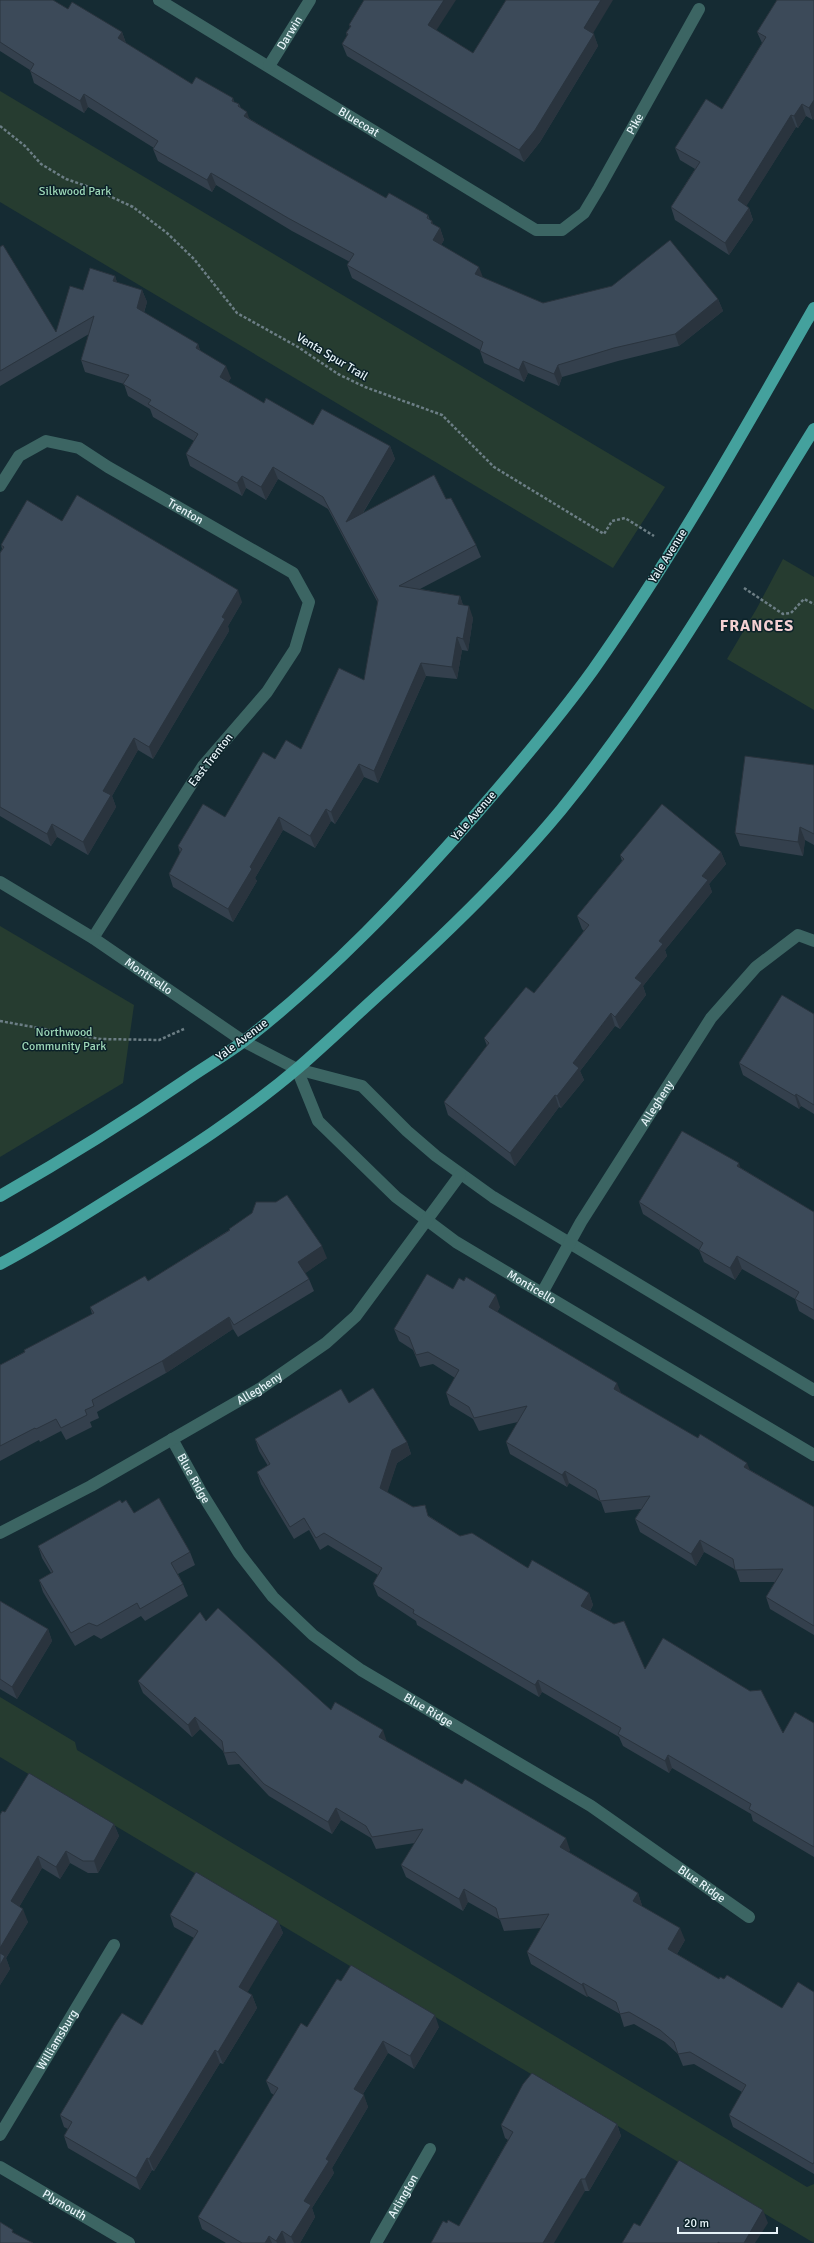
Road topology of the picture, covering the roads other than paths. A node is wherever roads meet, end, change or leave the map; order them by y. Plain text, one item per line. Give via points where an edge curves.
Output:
1 (159, 0) edge
2 (310, 0) edge
3 (699, 9) dead end
4 (269, 66) junction
5 (562, 230) joint
6 (814, 308) edge
7 (814, 429) edge
8 (0, 486) edge
9 (309, 602) joint
10 (0, 882) edge
11 (93, 938) junction
12 (814, 941) edge
13 (243, 1041) junction
14 (296, 1069) junction
15 (460, 1175) junction
16 (0, 1196) edge
17 (426, 1222) junction
18 (569, 1244) junction
19 (0, 1264) edge
20 (542, 1292) junction
21 (814, 1390) edge
22 (172, 1439) junction
23 (814, 1455) edge
24 (0, 1533) edge
25 (749, 1917) dead end
26 (114, 1945) dead end
27 (0, 2135) edge
28 (430, 2150) dead end
29 (0, 2167) edge
30 (129, 2243) edge
31 (376, 2243) edge

1 - 4 street, Bluecoat
2 - 4 street, Darwin
3 - 5 street, Pike via 600,188 584,213
4 - 5 street, Bluecoat via 536,230
6 - 13 main road, Yale Avenue via 714,482 591,673 500,786 425,872 349,950
7 - 14 main road via 683,641 561,810 447,933
8 - 9 street, Trenton via 19,456 46,441 79,448 293,573
9 - 11 street, East Trenton via 295,649 267,692 203,766
10 - 11 street, Monticello
11 - 13 street, Monticello
12 - 18 street, Allegheny via 798,935 756,967 711,1018
13 - 14 street, Monticello
13 - 16 main road, Yale Avenue via 134,1115
14 - 15 street, Monticello via 362,1086 407,1131
14 - 17 street, Monticello via 318,1121 396,1197
14 - 19 main road via 240,1114 192,1147 36,1245
15 - 17 street, Allegheny
15 - 18 street, Monticello
17 - 20 street, Monticello
17 - 22 street, Allegheny via 356,1316 326,1343 261,1388
18 - 20 street, Allegheny
18 - 21 street, Monticello
20 - 23 street, Monticello
22 - 24 street, Allegheny via 91,1486
22 - 25 street, Blue Ridge via 239,1553 273,1597 313,1635 361,1670 591,1806
26 - 27 street, Williamsburg
28 - 31 street, Arlington
29 - 30 street, Plymouth

